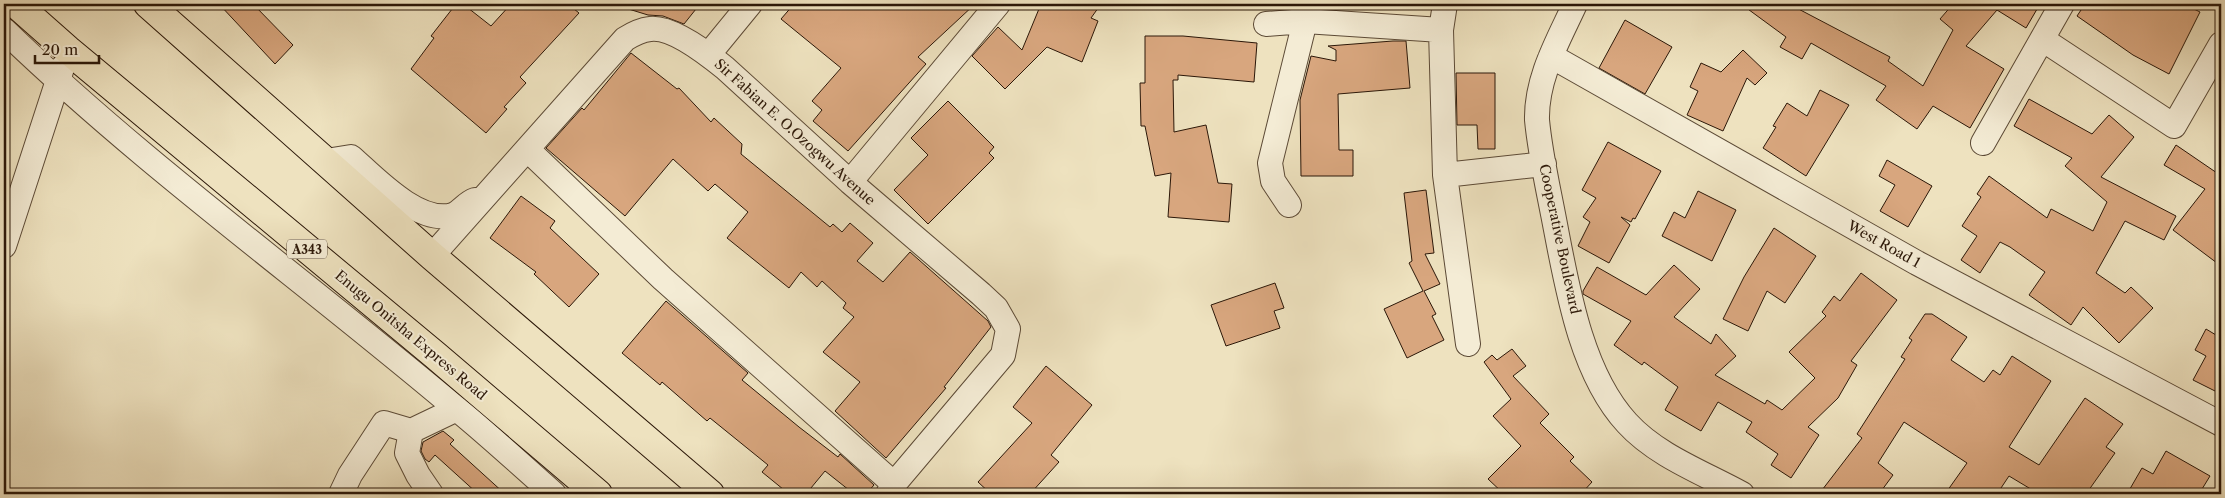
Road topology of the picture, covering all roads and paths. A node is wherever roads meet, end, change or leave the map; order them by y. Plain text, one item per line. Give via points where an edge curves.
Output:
1 (16, 4) edge
2 (148, 4) edge
3 (750, 4) edge
4 (998, 4) edge
5 (1445, 4) edge
6 (1575, 4) edge
7 (2062, 4) edge
8 (1306, 12) edge
9 (1266, 24) dead end
10 (4, 30) edge
11 (1441, 30) junction
12 (2042, 39) junction
13 (2221, 44) edge
14 (68, 50) junction
15 (708, 54) junction
16 (1551, 56) junction
17 (57, 81) junction
18 (1983, 143) dead end
19 (528, 150) junction
20 (326, 161) junction
21 (1544, 164) junction
22 (1445, 175) junction
23 (850, 182) junction
24 (486, 196) junction
25 (1288, 205) dead end
26 (4, 246) edge
27 (432, 256) junction
28 (1468, 344) dead end
29 (457, 409) junction
30 (2221, 424) edge
31 (410, 431) junction
32 (891, 489) edge
33 (341, 494) edge
34 (431, 494) edge
35 (554, 494) edge
36 (598, 494) edge
37 (710, 494) edge
38 (1742, 494) edge

1 - 14 highway, Enugu Onitsha Express Road / A343
2 - 20 highway
3 - 15 street
4 - 23 street
5 - 11 street
6 - 16 street, Cooperative Boulevard
7 - 12 street
8 - 9 street
8 - 11 street
8 - 25 street via 1270,163 1273,181
10 - 17 street
11 - 22 street
12 - 13 street via 2174,126
12 - 18 street
14 - 17 street
14 - 36 highway, Enugu Onitsha Express Road / A343
15 - 19 street, Sir Fabian E. O.Ozogwu Avenue via 670,32 652,28 636,32 625,39
15 - 23 street, Sir Fabian E. O.Ozogwu Avenue
16 - 21 street, Cooperative Boulevard via 1537,107
16 - 30 street, West Road 1 via 1917,263
17 - 26 street
17 - 29 street via 251,244
19 - 24 street, Sir Fabian E. O.Ozogwu Avenue
19 - 32 street
20 - 24 street via 352,157 394,195 418,210 438,215 453,214 467,203
20 - 27 highway
21 - 22 street
21 - 38 street, Cooperative Boulevard via 1564,270 1587,354 1611,403 1649,444
22 - 28 street
23 - 32 street, Sir Fabian E. O.Ozogwu Avenue via 981,294 996,308 1008,328 1003,355 990,373
24 - 27 street, Sir Fabian E. O.Ozogwu Avenue
27 - 37 highway
29 - 31 street
29 - 35 street
31 - 33 street via 384,423
31 - 34 street via 407,454

